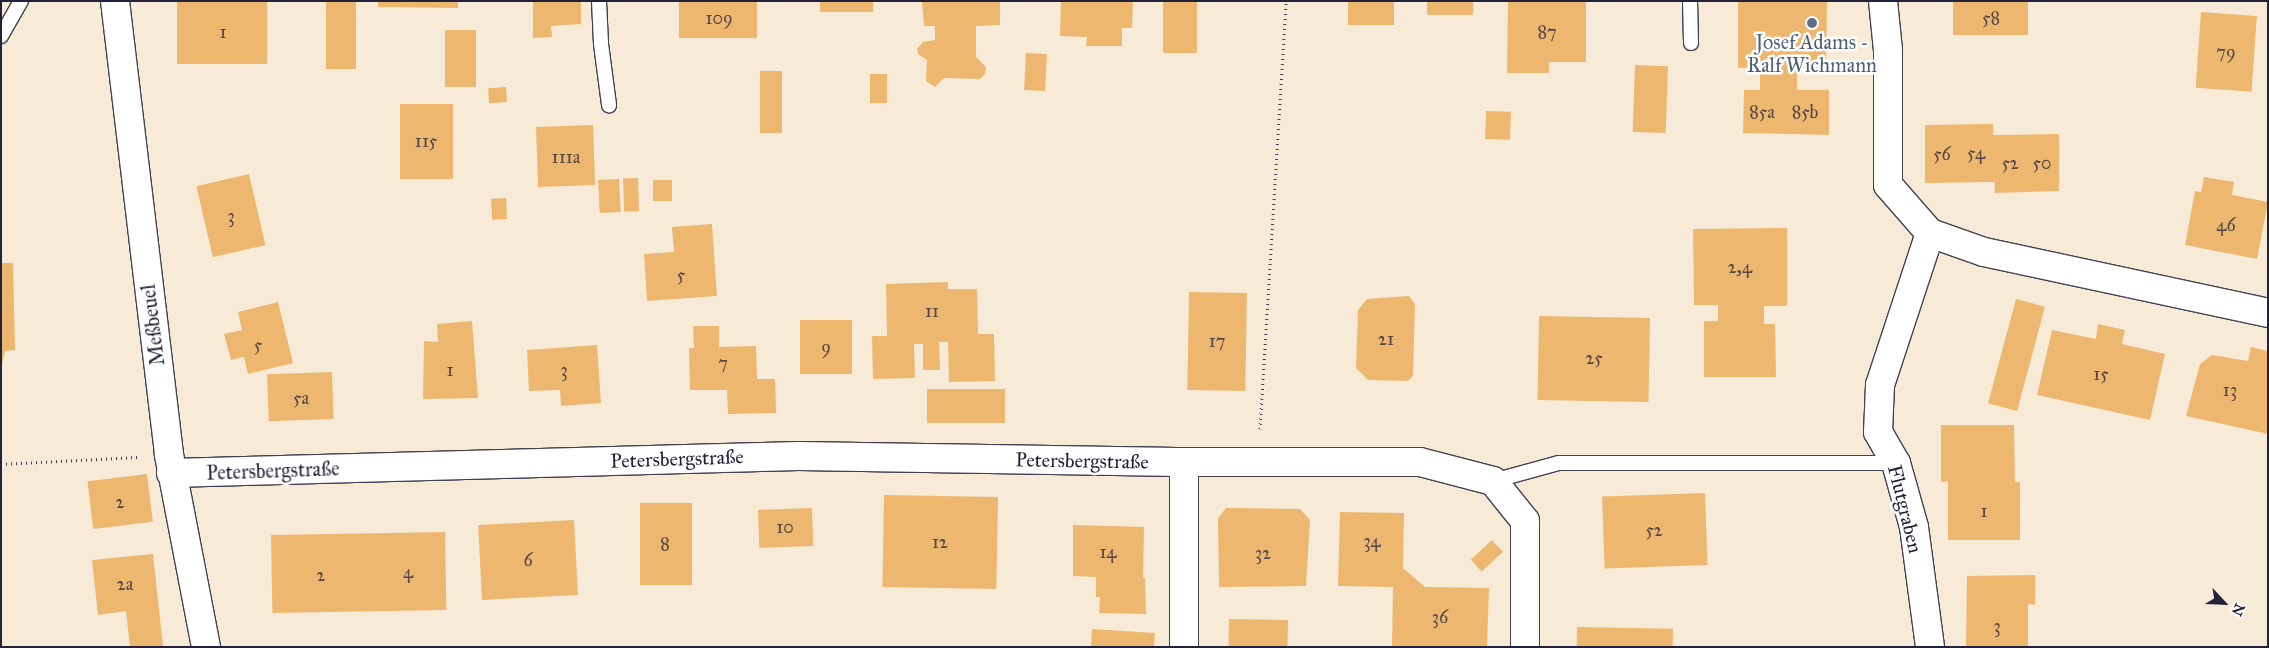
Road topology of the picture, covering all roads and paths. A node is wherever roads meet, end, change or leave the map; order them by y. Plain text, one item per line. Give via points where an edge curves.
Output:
1 (21, 1) edge
2 (115, 1) edge
3 (600, 1) edge
4 (1286, 1) edge
5 (1690, 1) edge
6 (1883, 1) edge
7 (1, 36) edge
8 (1691, 43) dead end
9 (608, 105) dead end
10 (1930, 233) junction
11 (2268, 313) edge
12 (1184, 462) junction
13 (1258, 462) junction
14 (1896, 462) junction
15 (1, 464) edge
16 (170, 464) junction
17 (1493, 480) junction
18 (206, 647) edge
19 (1184, 647) edge
20 (1525, 647) edge
21 (1930, 647) edge

1 - 7 lane
2 - 16 street, Meßbeuel
3 - 9 lane
4 - 13 path
5 - 8 lane
6 - 10 street via 1888,50 1888,185
10 - 11 street via 1984,252
10 - 14 street, Flutgraben via 1880,385 1878,432
12 - 13 street, Petersbergstraße
12 - 16 street, Petersbergstraße via 799,456
12 - 19 street
13 - 17 street, Petersbergstraße via 1420,462
14 - 17 lane via 1558,462
14 - 21 street, Flutgraben via 1914,527
15 - 16 path
16 - 18 street, Meßbeuel
17 - 20 street via 1525,521

